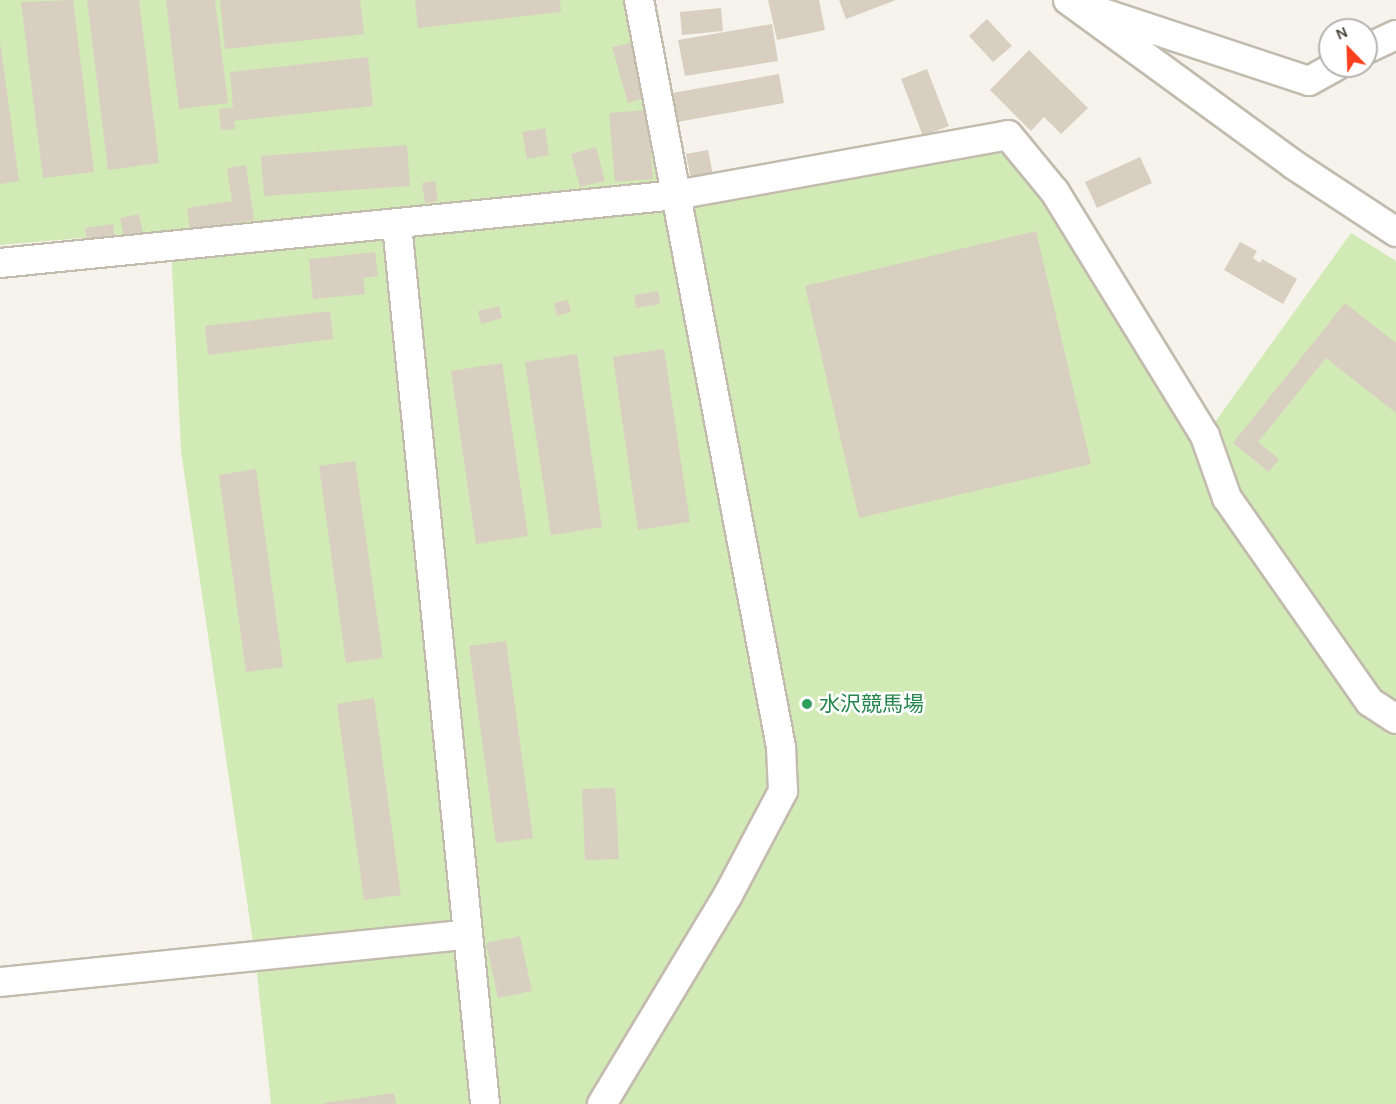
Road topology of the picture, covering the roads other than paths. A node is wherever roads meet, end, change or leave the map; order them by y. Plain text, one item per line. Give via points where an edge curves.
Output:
1 (639, 0) edge
2 (1070, 2) edge
3 (1396, 35) edge
4 (1378, 43) edge
5 (1318, 76) edge
6 (676, 195) junction
7 (397, 225) junction
8 (1396, 232) edge
9 (0, 263) edge
10 (1396, 719) edge
11 (466, 935) junction
12 (0, 982) edge
13 (484, 1104) edge
14 (602, 1104) edge

1 - 6 street
2 - 5 street via 1310,81
2 - 8 street via 1294,165
3 - 4 street
6 - 7 street
6 - 10 street via 1008,135 1055,192 1205,436 1227,498 1370,702
6 - 14 street via 781,747 783,792 728,895
7 - 9 street
7 - 11 street
11 - 12 street
11 - 13 street

